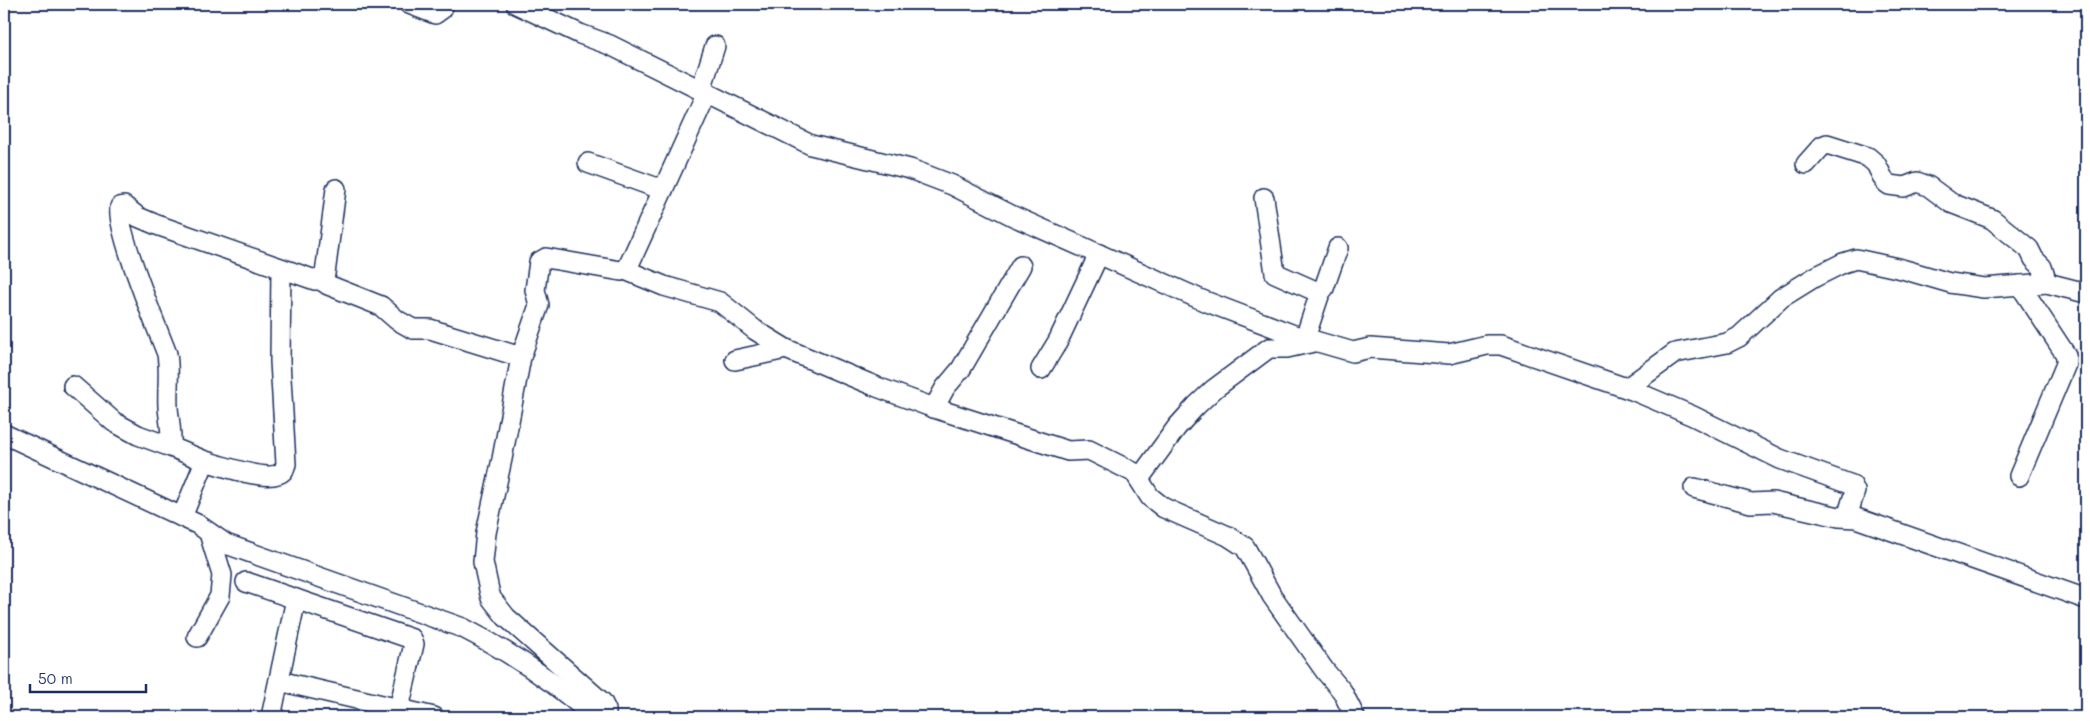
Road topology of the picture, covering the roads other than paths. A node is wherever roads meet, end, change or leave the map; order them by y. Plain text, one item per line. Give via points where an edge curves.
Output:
1 (409, 4) edge
2 (444, 4) edge
3 (516, 4) edge
4 (715, 46) dead end
5 (704, 92) junction
6 (588, 163) dead end
7 (1806, 164) dead end
8 (336, 189) dead end
9 (663, 190) junction
10 (1264, 198) dead end
11 (1338, 248) dead end
12 (1099, 254) junction
13 (1021, 266) dead end
14 (281, 269) junction
15 (627, 269) junction
16 (321, 280) junction
17 (2046, 283) junction
18 (2020, 285) junction
19 (1320, 293) junction
20 (2086, 293) edge
21 (1310, 340) junction
22 (786, 349) junction
23 (521, 357) junction
24 (735, 360) dead end
25 (1041, 369) dead end
26 (73, 386) dead end
27 (1627, 388) junction
28 (934, 408) junction
29 (4, 434) edge
30 (171, 447) junction
31 (205, 461) junction
32 (2018, 476) dead end
33 (1139, 479) junction
34 (1694, 488) dead end
35 (182, 517) junction
36 (1847, 517) junction
37 (209, 533) junction
38 (246, 582) dead end
39 (296, 599) junction
40 (2086, 599) edge
41 (197, 637) dead end
42 (279, 681) junction
43 (398, 713) edge
44 (271, 717) edge
45 (434, 717) edge
46 (594, 717) edge
47 (606, 717) edge
48 (1355, 717) edge

1 - 2 street via 435,14
3 - 5 street via 610,45
4 - 5 street
5 - 9 street
5 - 12 street via 811,145 910,169 952,185
6 - 9 street
7 - 17 street via 1827,144 1868,157 1890,185 1904,187 1917,182 1928,186 1950,203 1992,219 2022,243 2042,267
8 - 16 street via 325,274
9 - 15 street
10 - 19 street via 1275,273
11 - 19 street
12 - 21 street via 1202,300
12 - 25 street via 1058,341
13 - 28 street via 961,369
14 - 16 street
14 - 30 street via 157,225 138,217 124,206 120,207 118,214 124,235 167,354
14 - 31 street via 280,360 286,464 283,471 275,475 256,475
15 - 22 street via 664,286 720,302 755,330
15 - 23 street via 621,271 546,258 539,262 535,290 538,305
16 - 23 street via 381,306 413,329 430,329
17 - 18 street
17 - 20 street
18 - 27 street via 1984,288 1950,283 1856,259 1815,277 1780,298 1738,337 1727,343 1675,353
18 - 32 street via 2066,355 2066,364
19 - 21 street
21 - 27 street via 1353,352 1370,348 1449,354 1487,345 1502,345
21 - 33 street via 1287,348 1269,348 1214,390 1177,427
22 - 24 street
22 - 28 street
23 - 47 street via 486,533 483,562 487,580 492,598 506,616 602,702
26 - 30 street via 114,422
27 - 36 street via 1780,459 1852,486 1855,491
28 - 33 street via 1068,451 1089,450 1135,473
29 - 35 street
30 - 31 street
31 - 35 street
33 - 48 street via 1150,497 1164,508 1228,536 1245,547 1272,596 1342,691
34 - 36 street via 1752,503 1774,502
35 - 37 street
36 - 40 street
37 - 41 street via 222,575 220,596
37 - 46 street via 226,544 463,628 549,680
38 - 39 street
39 - 42 street
39 - 43 street via 412,639 414,644
42 - 43 street
42 - 44 street
43 - 45 street

